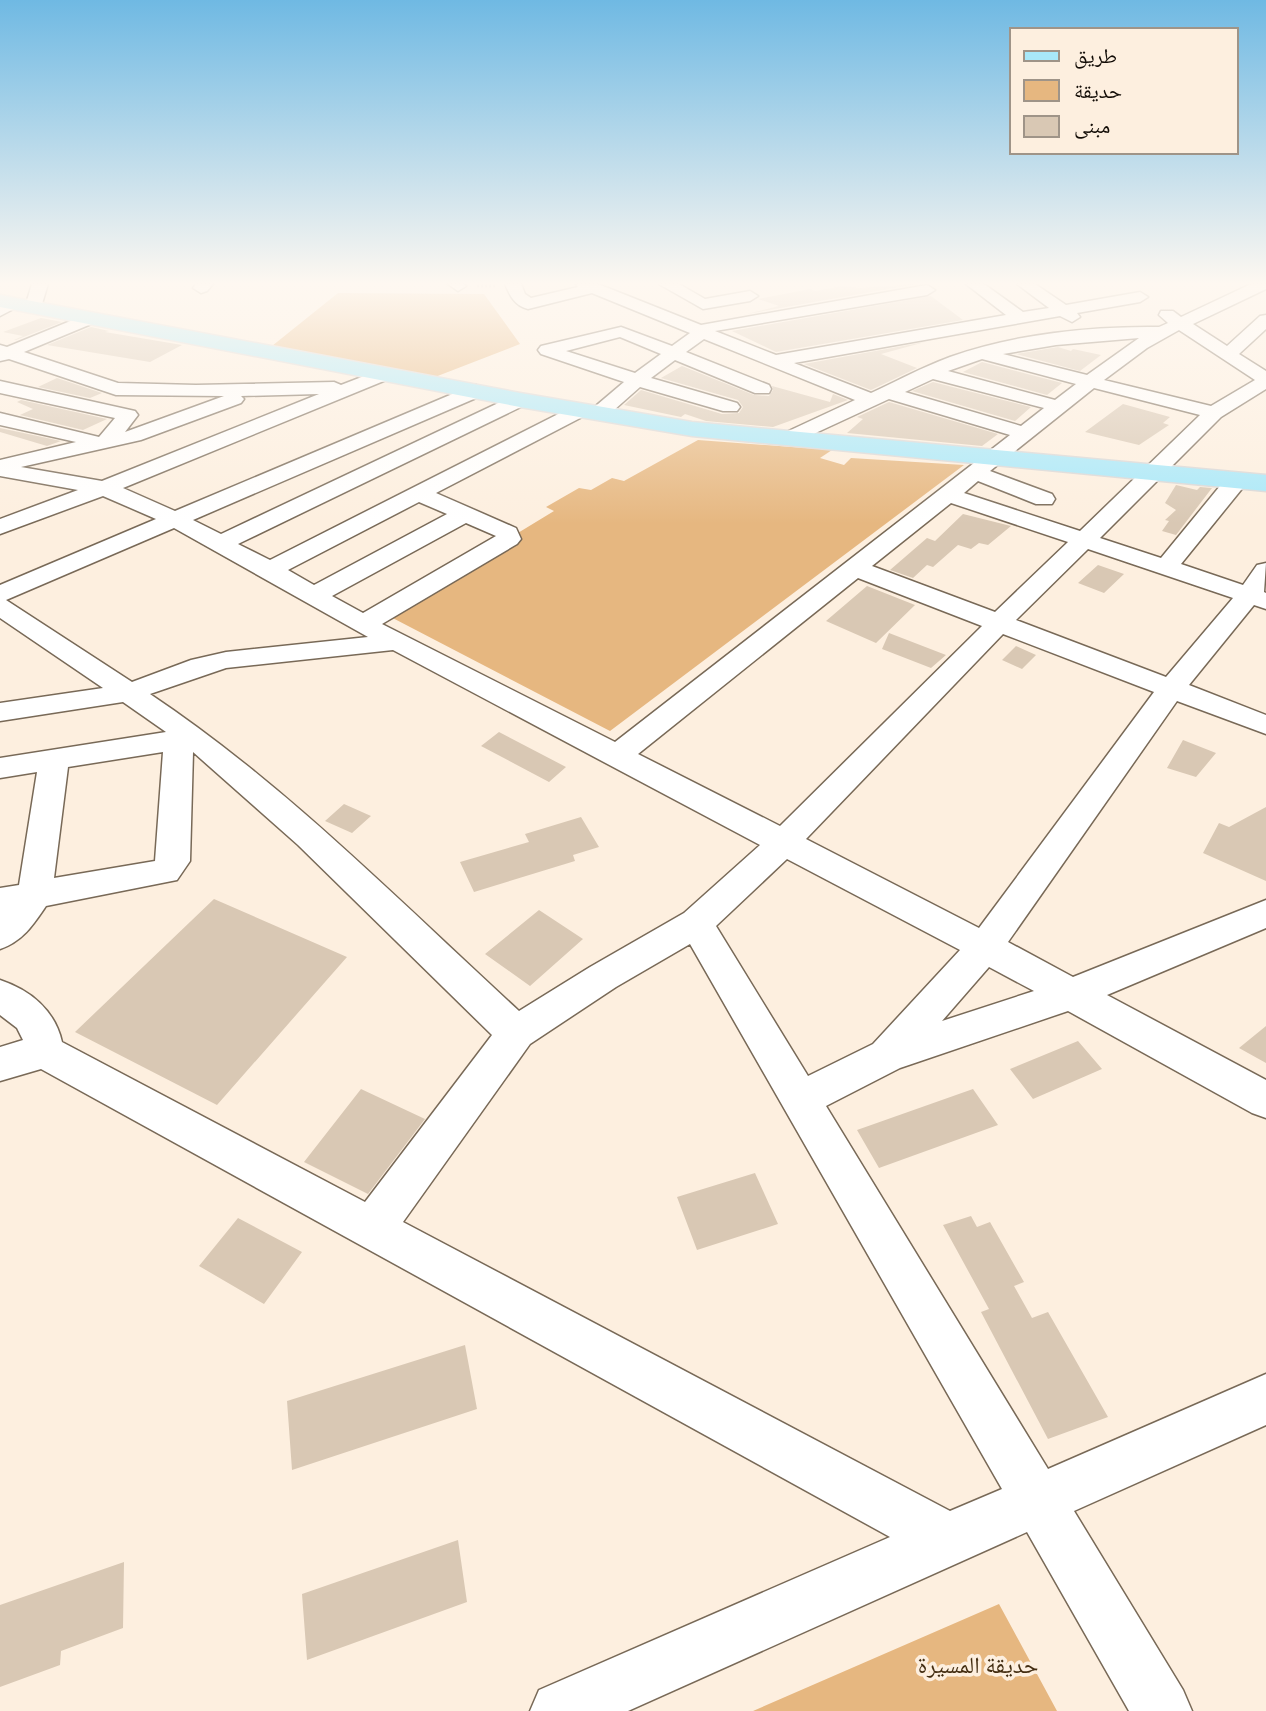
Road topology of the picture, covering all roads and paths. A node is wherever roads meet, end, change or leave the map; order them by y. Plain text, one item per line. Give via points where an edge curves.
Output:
1 (37, 364) edge
2 (332, 364) edge
3 (589, 364) edge
4 (661, 364) edge
5 (699, 364) edge
6 (787, 364) edge
7 (951, 364) edge
8 (1021, 364) edge
9 (1113, 364) edge
10 (1241, 364) edge
11 (801, 370) junction
12 (933, 373) junction
13 (385, 374) junction
14 (637, 380) junction
15 (1266, 380) edge
16 (1090, 382) junction
17 (0, 387) edge
18 (116, 389) junction
19 (263, 389) junction
20 (347, 389) junction
21 (762, 389) junction
22 (476, 391) junction
23 (880, 396) junction
24 (520, 400) junction
25 (89, 405) junction
26 (1057, 406) junction
27 (730, 407) junction
28 (588, 413) junction
29 (1214, 413) junction
30 (0, 419) edge
31 (692, 429) junction
32 (1023, 433) junction
33 (787, 439) junction
34 (104, 441) junction
35 (984, 466) junction
36 (0, 468) edge
37 (1152, 474) junction
38 (1237, 480) junction
39 (1266, 483) edge
40 (104, 488) junction
41 (418, 493) junction
42 (949, 495) junction
43 (1044, 499) dead end
44 (464, 514) junction
45 (176, 520) junction
46 (0, 527) edge
47 (1083, 541) junction
48 (219, 544) junction
49 (1166, 567) junction
50 (856, 568) junction
51 (270, 570) junction
52 (1260, 589) edge
53 (0, 594) edge
54 (314, 595) junction
55 (0, 606) edge
56 (999, 623) junction
57 (363, 624) junction
58 (37, 631) junction
59 (0, 637) edge
60 (396, 642) junction
61 (1172, 688) junction
62 (128, 694) junction
63 (0, 712) edge
64 (1266, 725) edge
65 (186, 738) junction
66 (618, 755) junction
67 (54, 761) junction
68 (0, 768) edge
69 (783, 843) junction
70 (35, 894) junction
71 (0, 901) edge
72 (1266, 913) edge
73 (696, 923) junction
74 (0, 935) edge
75 (985, 947) junction
76 (0, 995) edge
77 (1072, 995) junction
78 (516, 1033) junction
79 (44, 1051) junction
80 (887, 1056) junction
81 (0, 1064) edge
82 (802, 1098) junction
83 (1266, 1100) edge
84 (373, 1227) junction
85 (1266, 1399) edge
86 (1038, 1500) junction
87 (947, 1539) junction
88 (560, 1711) edge
89 (1162, 1711) edge

1 - 18 street
2 - 13 main road
3 - 14 street
4 - 14 street
5 - 21 street
6 - 11 street
7 - 12 street
8 - 16 street
9 - 16 street
10 - 15 street
11 - 21 street
11 - 23 street
12 - 23 street
12 - 26 street
13 - 20 street
13 - 22 main road
14 - 27 street
14 - 28 street
15 - 29 street
16 - 26 street
16 - 29 street
17 - 25 street
18 - 19 street
18 - 25 street
19 - 20 street
19 - 34 street via 134,436
20 - 40 street
21 - 27 street
22 - 24 main road
22 - 45 street
23 - 32 street
23 - 33 street
24 - 28 main road
24 - 48 street
25 - 34 street via 128,415
26 - 32 street
27 - 31 street
28 - 31 main road
28 - 41 street
29 - 37 street
30 - 34 street
31 - 33 main road
32 - 35 street
33 - 35 main road
34 - 36 street
35 - 37 main road
35 - 42 street
35 - 43 street
36 - 40 street
37 - 38 main road
37 - 47 street
38 - 39 main road
38 - 49 street
40 - 45 street
40 - 46 street
41 - 44 street
41 - 51 street
42 - 47 street
42 - 50 street
44 - 54 street
44 - 57 street via 508,533 509,539
45 - 48 street
45 - 53 street
47 - 49 street
47 - 56 street
48 - 51 street
49 - 52 street
50 - 56 street
50 - 66 street
51 - 54 street
52 - 61 street
54 - 57 street
55 - 58 street
56 - 61 street
56 - 69 street
57 - 60 street
58 - 59 street
58 - 62 street
60 - 62 street via 226,660
60 - 66 street
61 - 64 street
61 - 75 street
62 - 63 street
62 - 65 street
65 - 67 street
65 - 70 street via 170,867
65 - 78 street via 310,837
66 - 69 street
67 - 68 street
67 - 70 street
69 - 73 street
69 - 75 street
70 - 71 street
70 - 74 street via 17,921
72 - 77 street
73 - 78 street
73 - 82 street
75 - 77 street
75 - 80 street
76 - 79 street via 38,1022
77 - 80 street
77 - 83 street
78 - 84 street
79 - 81 street
79 - 84 street
80 - 82 street
82 - 86 street
84 - 87 street
85 - 86 street
86 - 87 street
86 - 89 street
87 - 88 street

